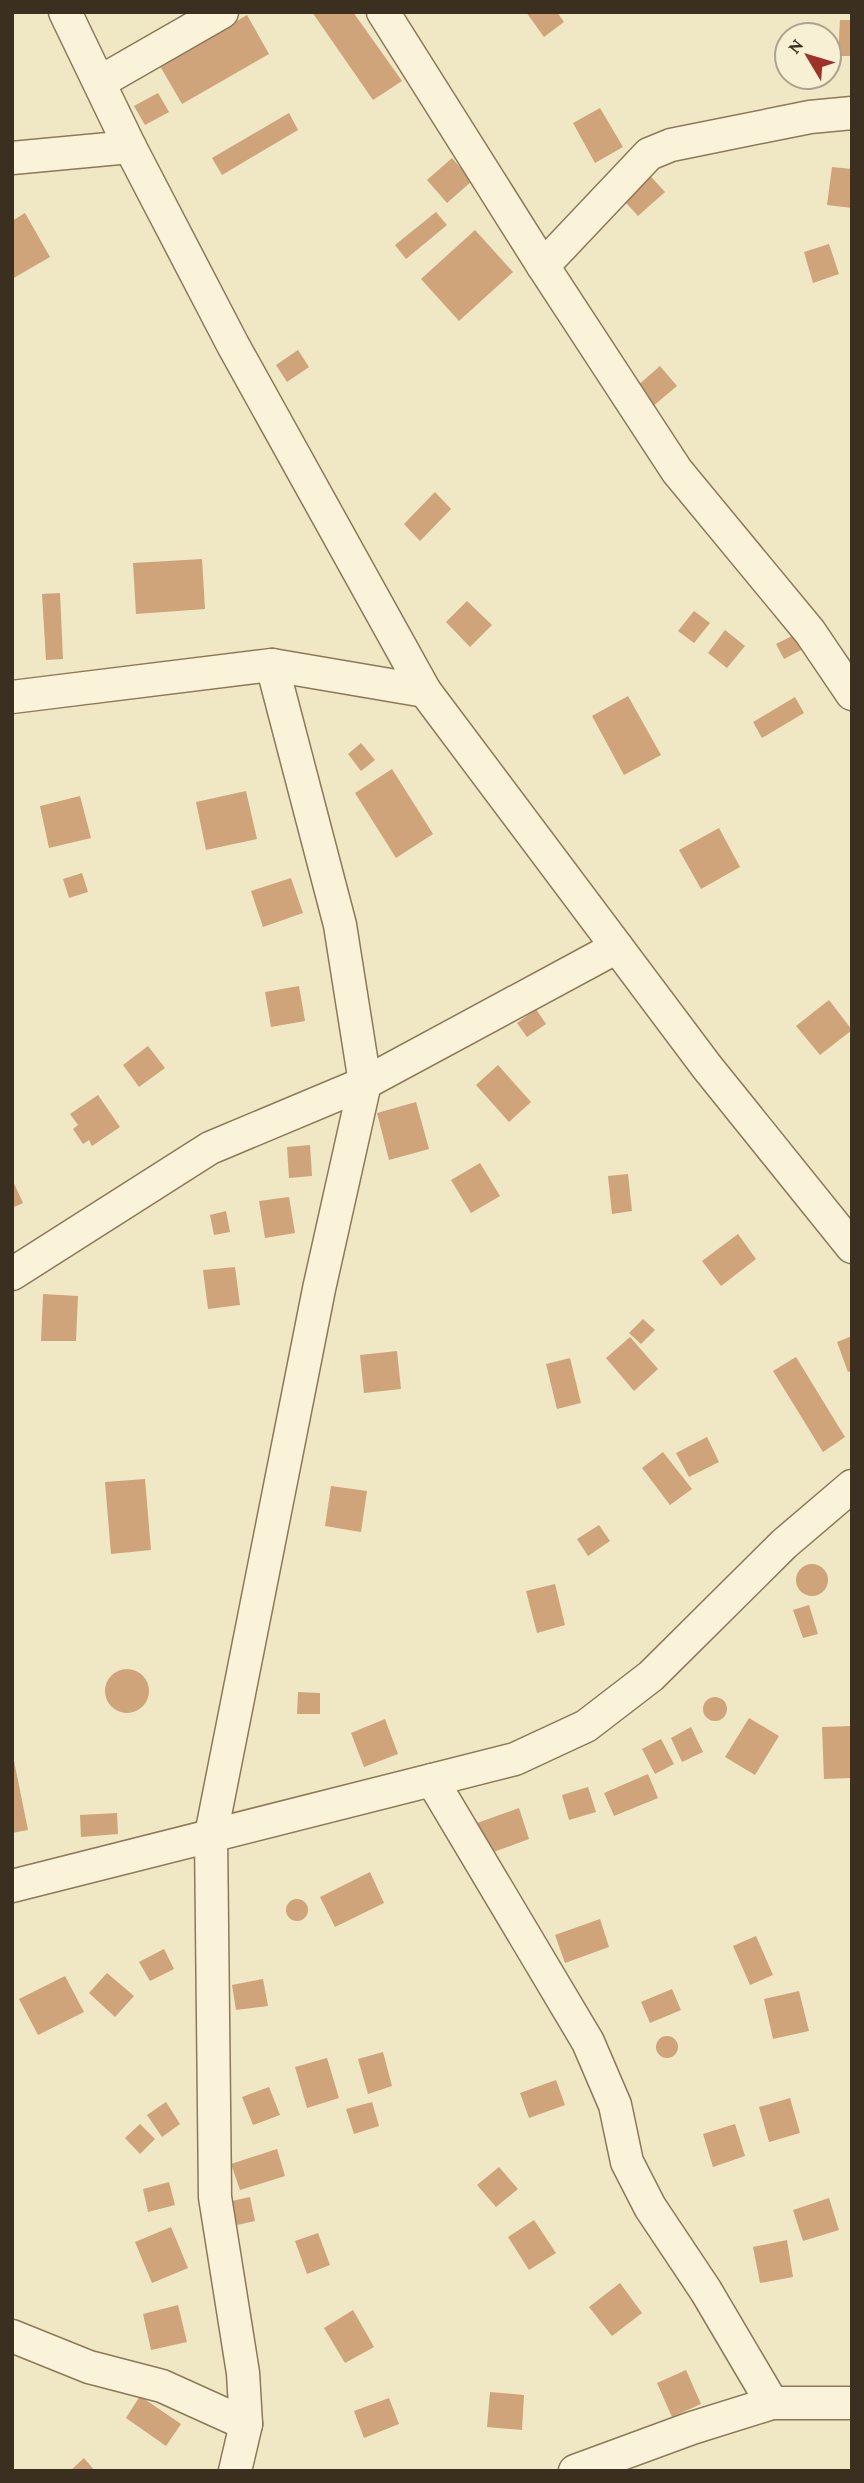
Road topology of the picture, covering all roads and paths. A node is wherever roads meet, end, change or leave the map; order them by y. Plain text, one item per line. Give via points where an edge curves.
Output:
1 (65, 12) edge
2 (222, 12) edge
3 (383, 12) edge
4 (100, 82) junction
5 (852, 113) edge
6 (131, 147) junction
7 (12, 158) edge
8 (543, 266) junction
9 (272, 666) junction
10 (425, 691) junction
11 (852, 694) edge
12 (12, 697) edge
13 (617, 947) junction
14 (365, 1083) junction
15 (852, 1247) edge
16 (12, 1275) edge
17 (852, 1486) edge
18 (432, 1780) junction
19 (211, 1835) junction
20 (12, 1885) edge
21 (12, 2336) edge
22 (772, 2403) junction
23 (852, 2403) edge
24 (246, 2424) junction
25 (235, 2471) edge
26 (575, 2471) edge

1 - 4 street
2 - 4 street
3 - 8 street
4 - 6 street
5 - 8 street via 671,145 649,154
6 - 7 street
6 - 10 street via 233,345
8 - 11 street via 677,471 810,632
9 - 10 street
9 - 12 street
9 - 14 street via 340,925
10 - 13 street
13 - 14 street
13 - 15 street
14 - 16 street via 210,1148
14 - 19 street via 319,1289
17 - 18 street via 784,1544 651,1676 586,1726 515,1759
18 - 19 street
18 - 22 street via 588,2042 615,2105 627,2162 650,2207
19 - 20 street
19 - 24 street via 215,2197 243,2373
21 - 24 street via 89,2367 162,2386
22 - 23 street
22 - 26 street
24 - 25 street

